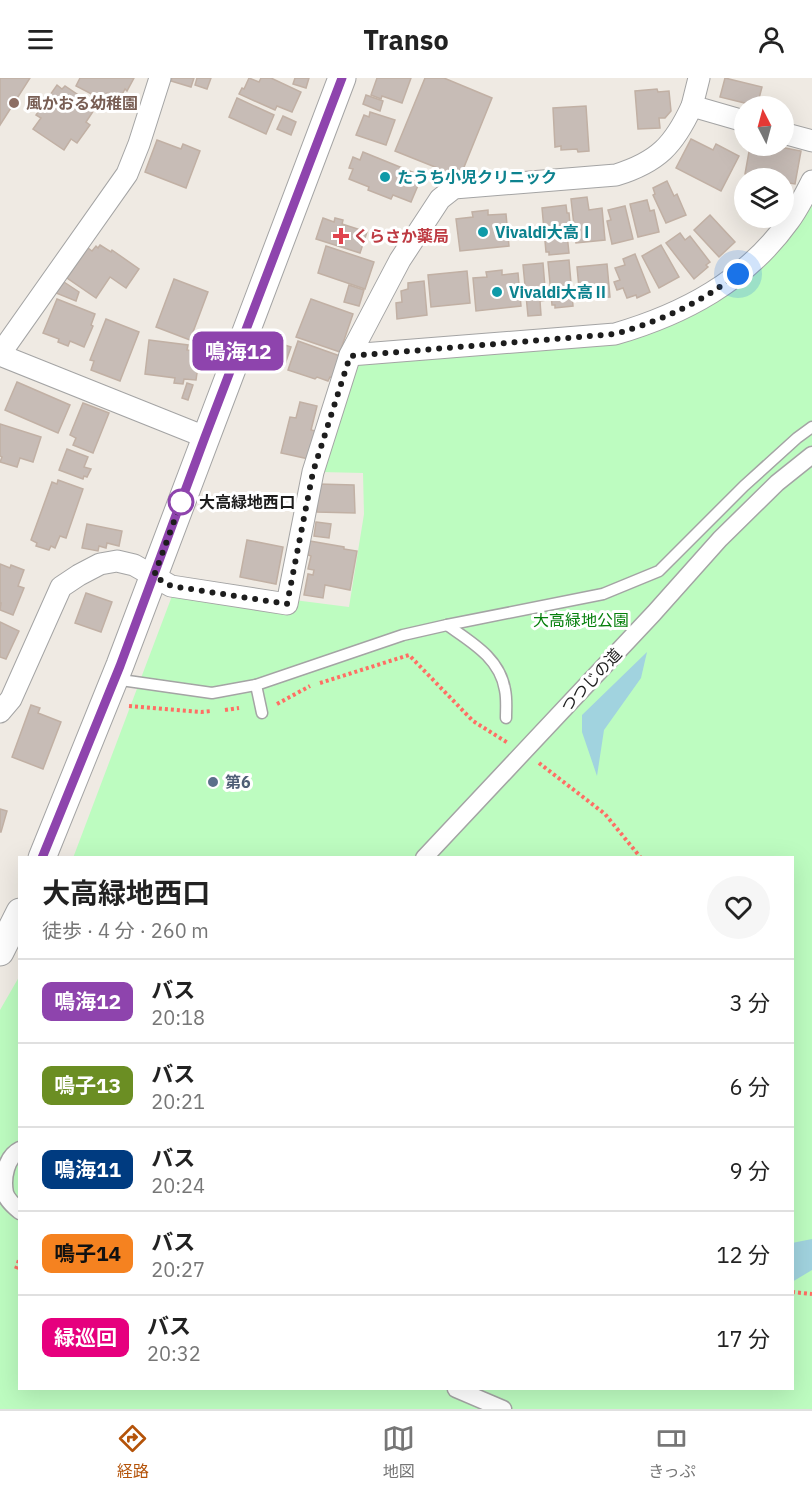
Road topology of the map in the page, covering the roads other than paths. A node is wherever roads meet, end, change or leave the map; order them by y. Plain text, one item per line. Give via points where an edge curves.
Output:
1 (160, 78) edge
2 (342, 78) edge
3 (699, 78) edge
4 (692, 106) junction
5 (734, 119) edge
6 (794, 136) edge
7 (812, 141) edge
8 (812, 181) edge
9 (0, 354) edge
10 (350, 356) junction
11 (812, 427) edge
12 (205, 437) junction
13 (812, 456) edge
14 (154, 576) junction
15 (447, 624) junction
16 (114, 679) junction
17 (256, 684) junction
18 (0, 712) edge
19 (262, 713) dead end
20 (506, 718) dead end
21 (43, 856) edge
22 (426, 856) edge
23 (18, 916) edge
24 (0, 952) edge
25 (18, 1150) edge
26 (18, 1210) edge
27 (458, 1390) edge
28 (503, 1409) edge

1 - 9 street via 127,174
2 - 12 street
3 - 4 street
4 - 5 street
4 - 10 street via 669,145 654,158 616,176 454,188 440,199 399,260
6 - 7 street
8 - 10 street via 790,220 751,264 700,301 645,325 615,334
9 - 12 street
10 - 14 street via 313,472 287,604 171,586
11 - 15 lane via 744,486 659,571 603,594
12 - 14 street
13 - 22 street, つつじの道 via 777,483 720,539
14 - 16 street
14 - 18 street via 117,561 100,564 61,587 11,699
15 - 17 lane
15 - 20 lane via 488,655 495,665 505,688
16 - 17 lane via 212,693
16 - 21 street
17 - 19 lane
23 - 24 street
25 - 26 street via 7,1163 4,1178 5,1194
27 - 28 street

